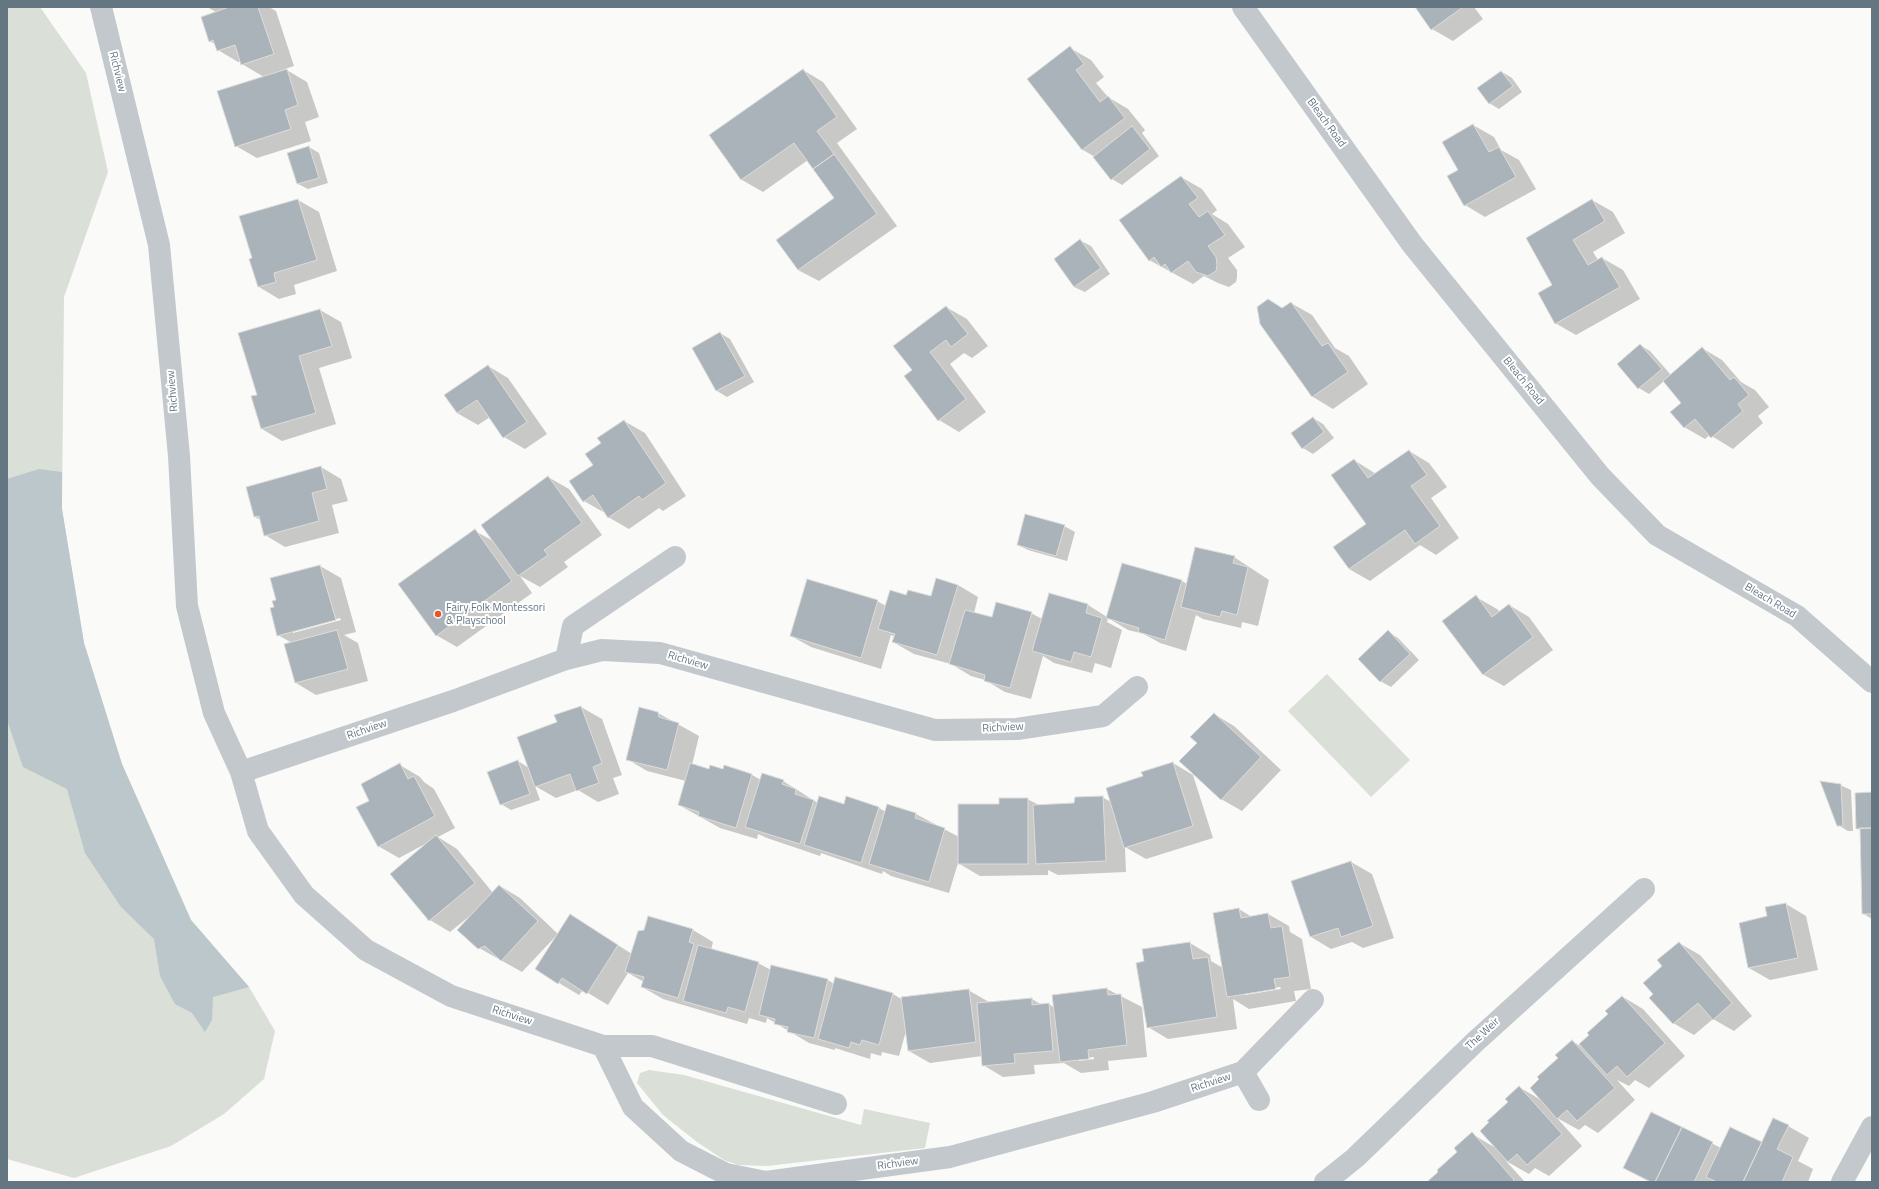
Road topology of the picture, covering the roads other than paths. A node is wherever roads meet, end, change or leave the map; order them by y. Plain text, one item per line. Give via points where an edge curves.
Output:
1 (101, 7) edge
2 (1243, 7) edge
3 (675, 557) dead end
4 (566, 659) junction
5 (1872, 682) edge
6 (1137, 687) dead end
7 (240, 772) junction
8 (1644, 889) dead end
9 (1313, 1000) dead end
10 (603, 1046) junction
11 (1242, 1072) junction
12 (1258, 1100) dead end
13 (836, 1104) dead end
14 (1872, 1127) edge
15 (1325, 1182) edge
16 (1842, 1182) edge

1 - 7 street, Richview via 159,245 179,456 187,606 214,713
2 - 5 street, Bleach Road via 1412,244 1600,476 1657,535 1797,616
3 - 4 street via 573,626
4 - 6 street, Richview via 602,650 660,653 935,730 1017,729 1103,716
4 - 7 street, Richview via 453,701
7 - 10 street, Richview via 258,831 304,895 366,950 451,996
8 - 15 street, The Weir via 1475,1042 1355,1158
9 - 11 street, Richview
10 - 11 street, Richview via 633,1107 680,1150 726,1174 766,1182 950,1157 1153,1102
10 - 13 street, Richview via 652,1046
11 - 12 street, Richview
14 - 16 street

